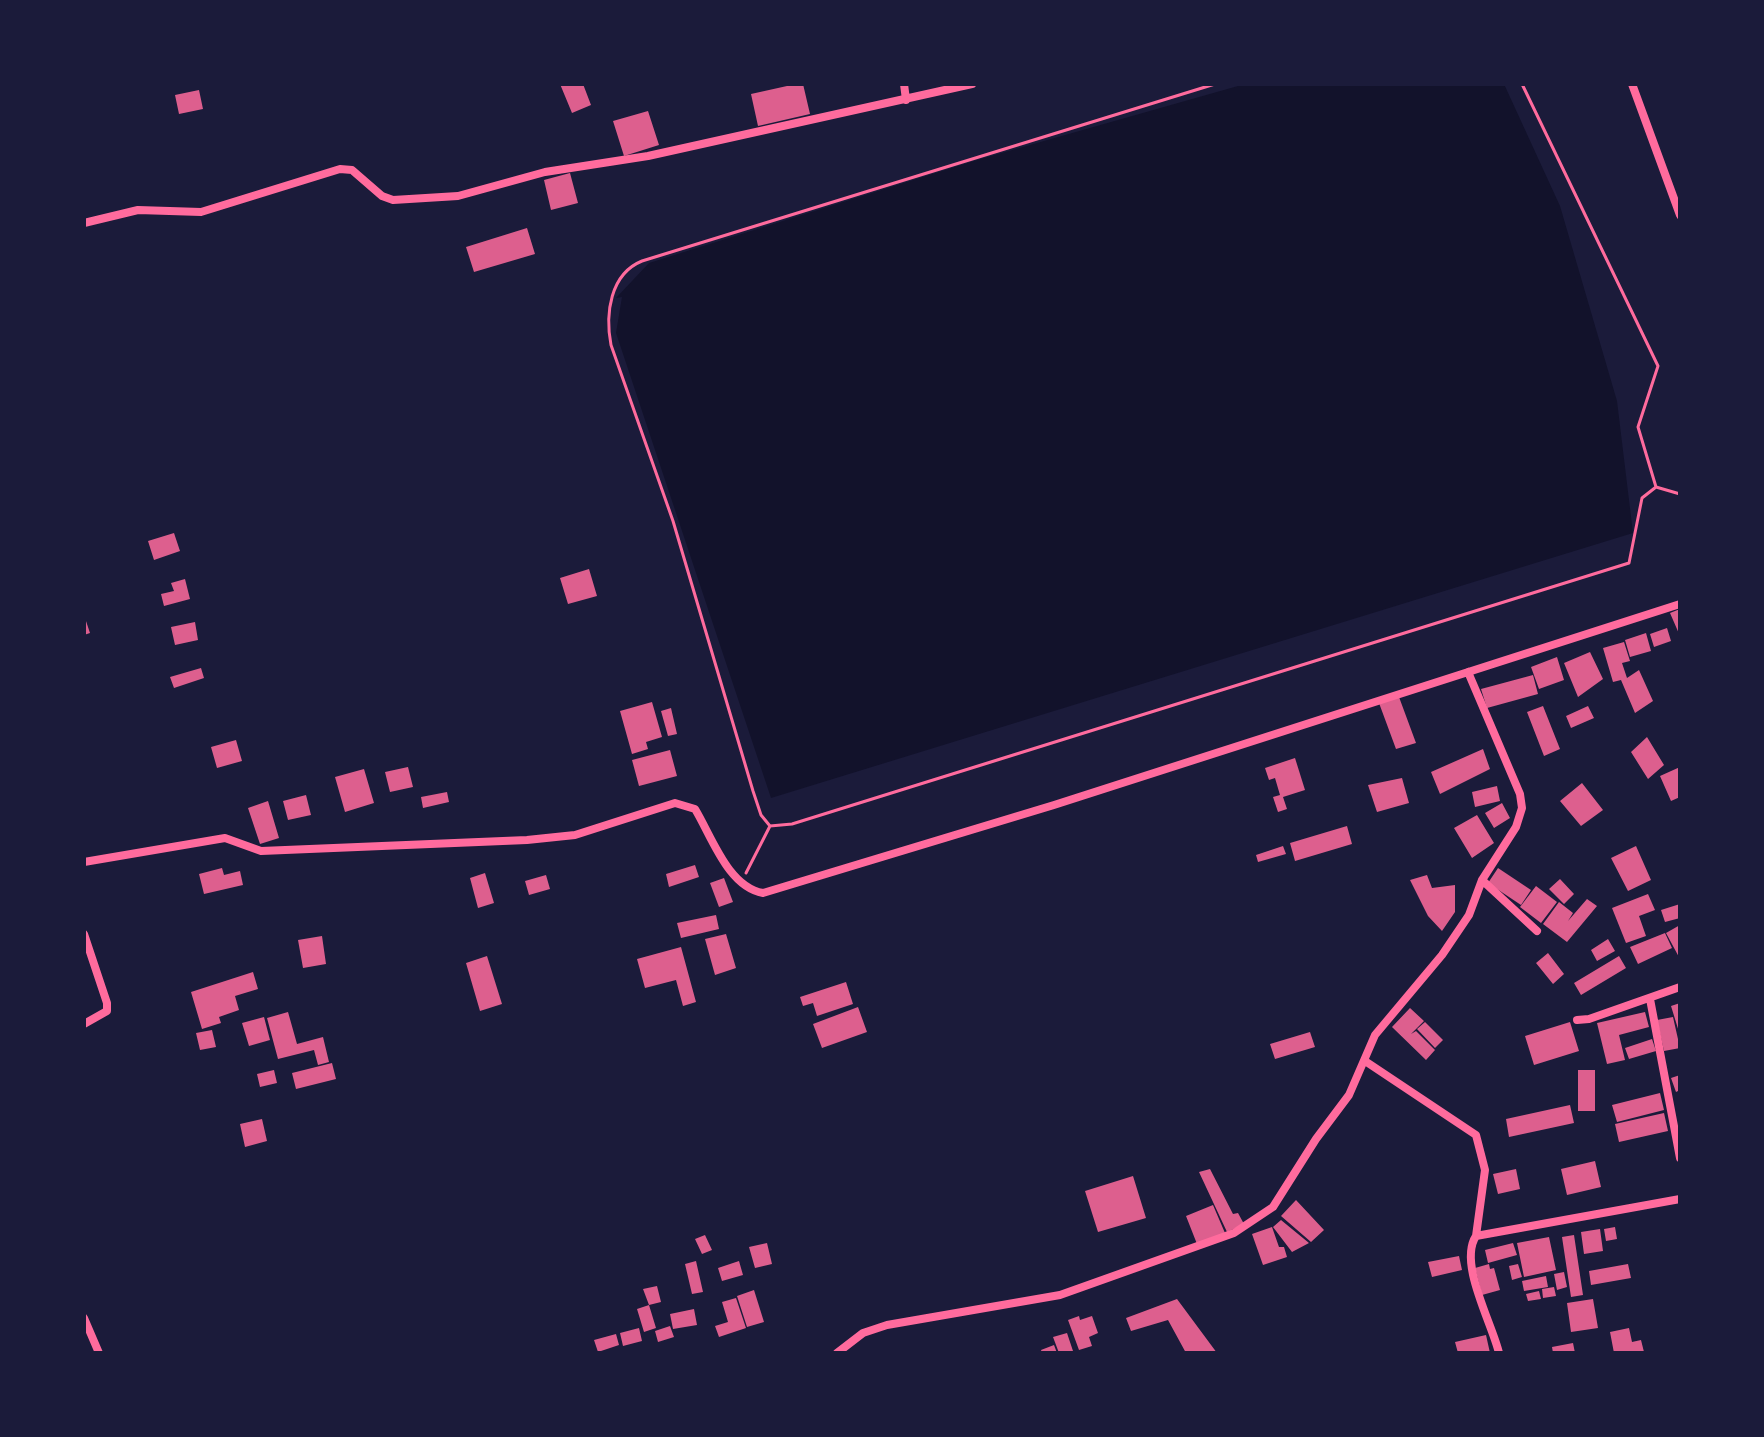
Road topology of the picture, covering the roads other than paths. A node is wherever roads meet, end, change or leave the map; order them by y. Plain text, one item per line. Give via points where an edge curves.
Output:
1 (904, 84) edge
2 (972, 84) edge
3 (1632, 84) edge
4 (906, 100) junction
5 (1680, 215) edge
6 (84, 223) edge
7 (1680, 604) edge
8 (1468, 672) junction
9 (84, 862) edge
10 (1482, 880) junction
11 (1537, 931) dead end
12 (84, 934) edge
13 (1680, 987) edge
14 (1650, 999) junction
15 (1577, 1020) dead end
16 (84, 1024) edge
17 (1365, 1061) junction
18 (1680, 1158) edge
19 (1680, 1199) edge
20 (1476, 1236) junction
21 (84, 1318) edge
22 (99, 1353) edge
23 (837, 1353) edge
24 (1499, 1353) edge

1 - 4 street
2 - 4 street
3 - 5 street
4 - 6 street via 648,156 545,172 458,196 393,200 352,170 340,169 215,209 138,210
7 - 8 street
8 - 9 street via 763,893 741,884 695,809 675,803 575,835 527,840 261,851 225,838
8 - 10 street via 1522,808
10 - 11 street
10 - 17 street via 1458,934 1375,1035
12 - 16 street via 107,1011
13 - 14 street
14 - 15 street
14 - 18 street
17 - 20 street via 1476,1135 1485,1170
17 - 23 street via 1349,1095 1273,1207 1234,1233 1060,1295 887,1325 863,1333
19 - 20 street
20 - 24 street via 1469,1251 1473,1273
21 - 22 street

